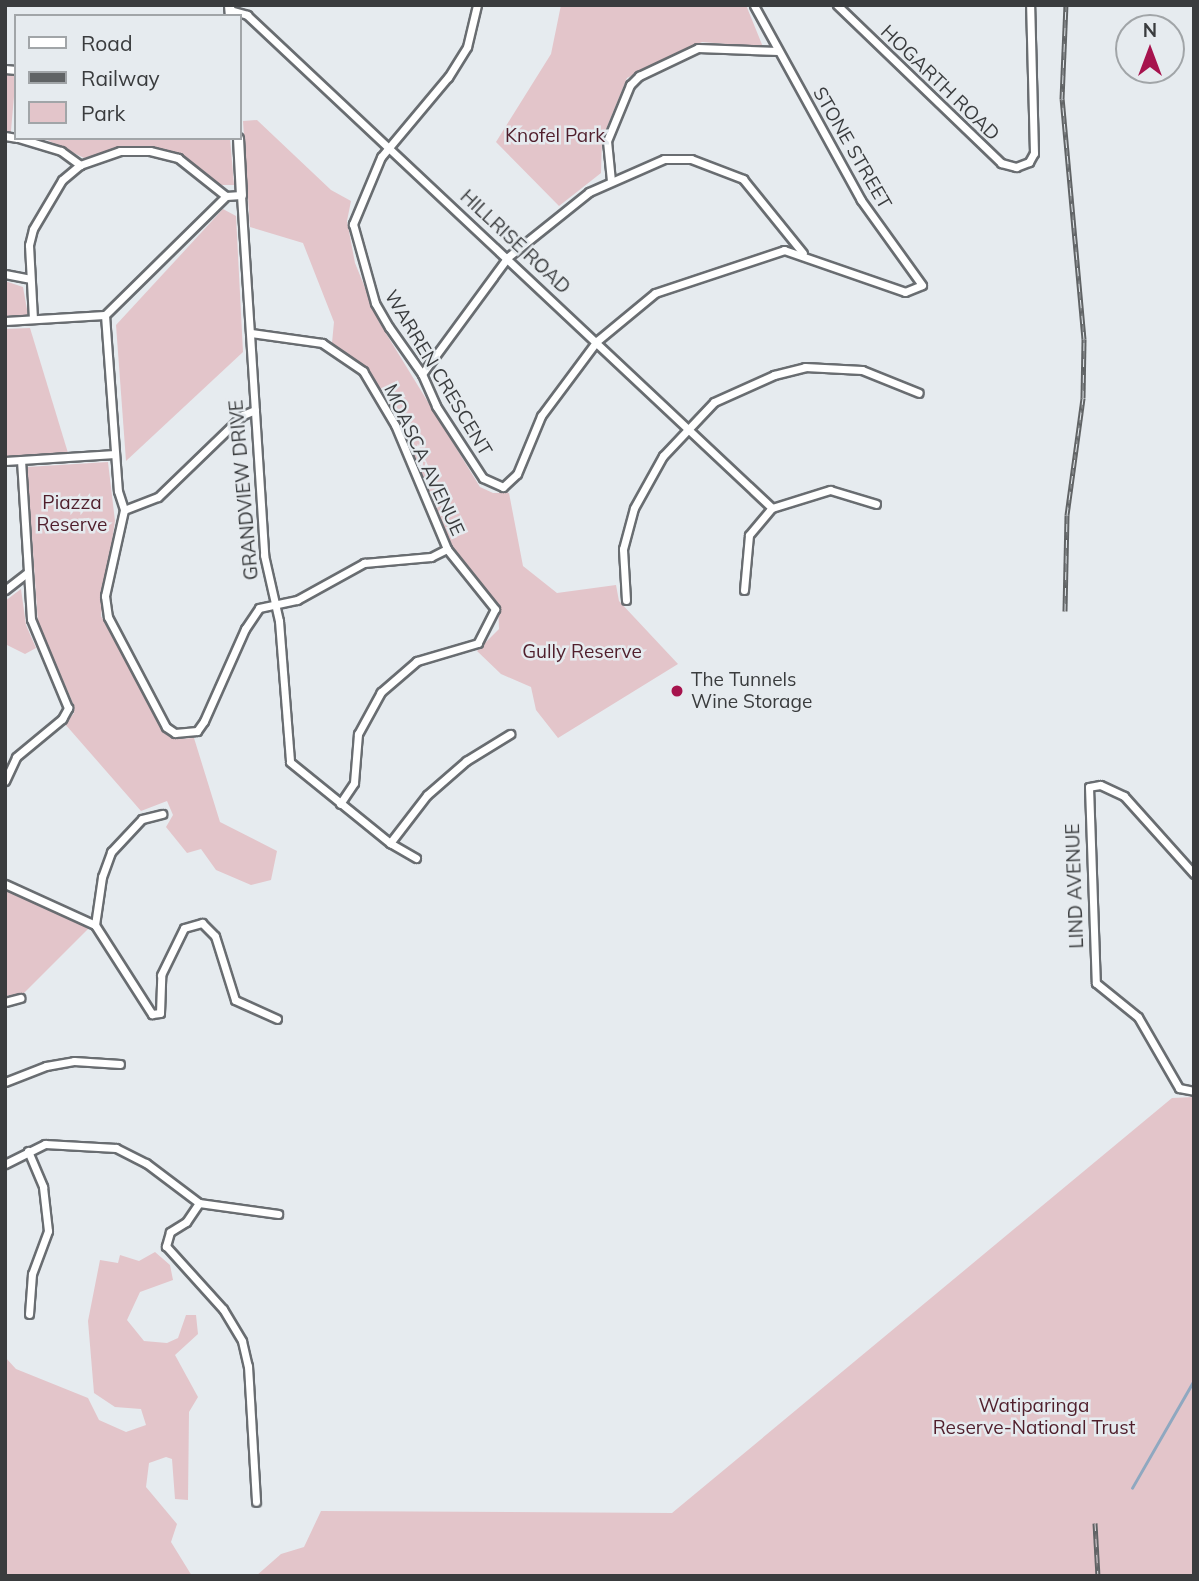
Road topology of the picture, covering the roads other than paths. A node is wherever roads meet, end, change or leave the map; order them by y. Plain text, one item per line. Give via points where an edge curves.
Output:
1 (477, 5) edge
2 (754, 5) edge
3 (836, 5) edge
4 (1030, 5) edge
5 (230, 10) edge
6 (778, 51) junction
7 (24, 140) edge
8 (238, 140) edge
9 (388, 146) junction
10 (80, 165) junction
11 (611, 181) junction
12 (226, 195) junction
13 (241, 195) junction
14 (803, 253) junction
15 (508, 257) junction
16 (5, 274) edge
17 (30, 279) junction
18 (105, 315) junction
19 (33, 319) junction
20 (5, 321) edge
21 (251, 333) junction
22 (597, 341) junction
23 (422, 374) junction
24 (919, 393) dead end
25 (255, 410) junction
26 (687, 426) junction
27 (115, 454) junction
28 (21, 460) junction
29 (5, 461) edge
30 (876, 504) dead end
31 (772, 508) junction
32 (124, 510) junction
33 (447, 549) junction
34 (28, 572) junction
35 (5, 590) edge
36 (744, 590) dead end
37 (626, 600) dead end
38 (273, 603) junction
39 (510, 734) dead end
40 (5, 781) edge
41 (340, 804) junction
42 (162, 814) dead end
43 (390, 843) junction
44 (416, 858) dead end
45 (1194, 874) edge
46 (5, 884) edge
47 (95, 925) junction
48 (20, 998) dead end
49 (5, 1002) edge
50 (277, 1019) dead end
51 (120, 1064) dead end
52 (5, 1082) edge
53 (1194, 1091) edge
54 (29, 1151) junction
55 (5, 1164) edge
56 (200, 1203) junction
57 (278, 1214) dead end
58 (29, 1314) dead end
59 (257, 1502) dead end

1 - 9 street, WARREN CRESCENT via 472,34 458,62
2 - 6 street, STONE STREET
3 - 4 street, HOGARTH ROAD via 1001,163 1016,167 1029,162 1034,153
5 - 9 street, HILLRISE ROAD via 247,15
6 - 11 street via 698,48 639,76 630,85 607,141
6 - 14 street, STONE STREET via 861,200 920,279 916,290 905,292
7 - 10 street via 61,151
8 - 13 street, GRANDVIEW DRIVE
9 - 15 street, HILLRISE ROAD
9 - 23 street, WARREN CRESCENT via 353,224 375,303
10 - 12 street via 120,151 150,150 178,158
10 - 17 street via 62,180 40,213 29,245
11 - 14 street via 664,159 715,166 743,179
11 - 15 street via 547,222
12 - 13 street
12 - 18 street
13 - 21 street, GRANDVIEW DRIVE
14 - 22 street via 784,250 677,283 655,293
15 - 22 street, HILLRISE ROAD
15 - 23 street
16 - 17 street
17 - 19 street
18 - 19 street
18 - 27 street
19 - 20 street
21 - 25 street, GRANDVIEW DRIVE
21 - 33 street, MOASCA AVENUE via 321,343 363,371 395,425
22 - 23 street, WARREN CRESCENT via 541,416 517,474 502,487 483,478 436,405
22 - 26 street, HILLRISE ROAD
24 - 26 street via 862,370 805,367 745,387 715,402
25 - 32 street via 243,415 158,497
25 - 38 street, GRANDVIEW DRIVE via 264,555
26 - 31 street, HILLRISE ROAD
26 - 37 street via 663,456 634,508 623,548
27 - 28 street
27 - 32 street
28 - 29 street
28 - 34 street
30 - 31 street via 830,490
31 - 36 street via 749,535
32 - 38 street via 105,596 108,617 166,727 186,735 204,721 244,629 260,608
33 - 38 street via 431,557 364,563 297,600
33 - 41 street, MOASCA AVENUE via 494,605 488,626 478,643 417,661 381,692 358,734 354,783
34 - 35 street
34 - 40 street via 31,619 68,708 62,719 16,757
38 - 41 street, GRANDVIEW DRIVE via 279,621 289,762
39 - 43 street via 466,761 427,795
41 - 43 street, GRANDVIEW DRIVE
42 - 47 street via 142,819 111,852
43 - 44 street, GRANDVIEW DRIVE
45 - 53 street, LIND AVENUE via 1124,796 1100,785 1089,787 1096,983 1138,1017 1179,1088
46 - 47 street
47 - 50 street via 152,1014 160,1013 161,975 184,928 202,923 215,936 235,1000
48 - 49 street
51 - 52 street via 74,1061
54 - 55 street
54 - 56 street via 68,1142 116,1147
54 - 58 street via 43,1187 48,1231 32,1274
56 - 57 street
56 - 59 street via 186,1222 170,1232 166,1246 223,1309 242,1341 248,1366

